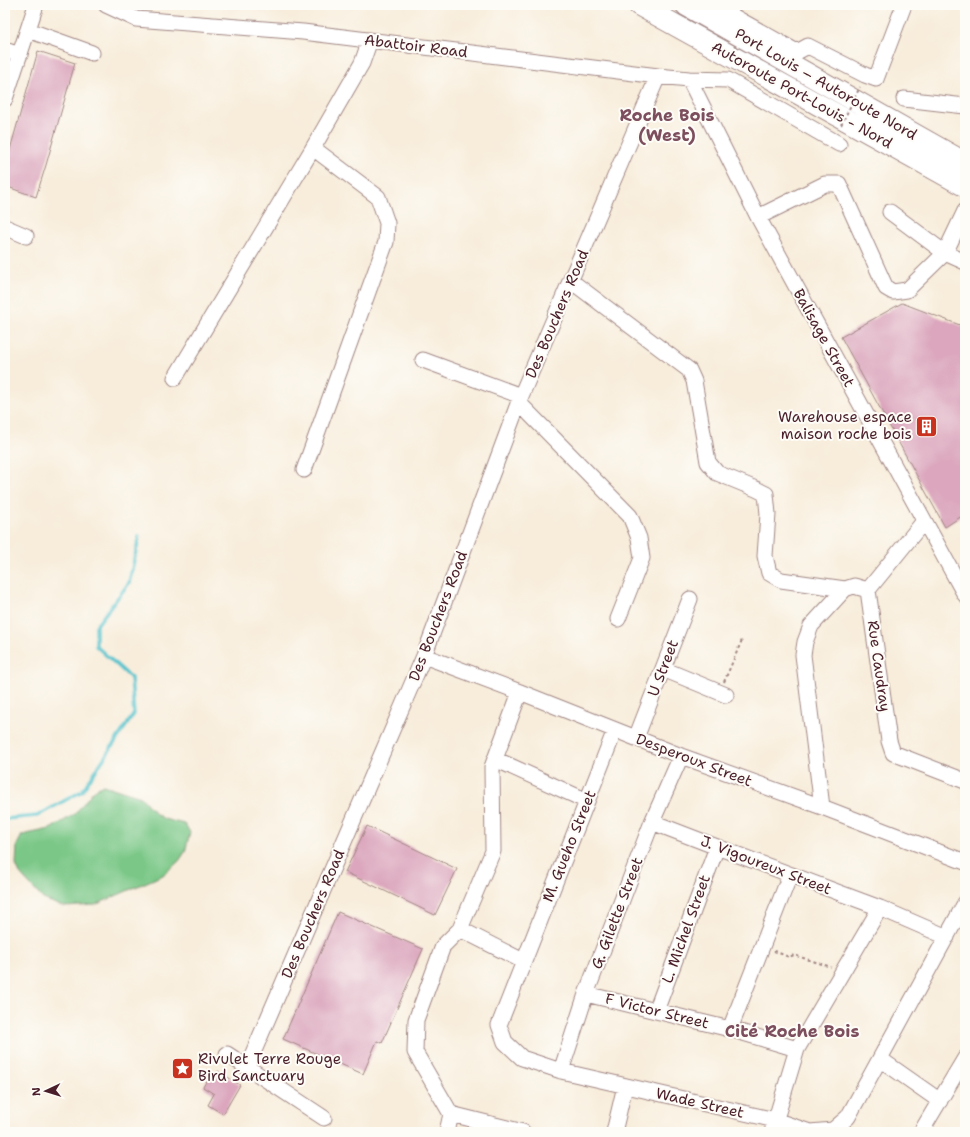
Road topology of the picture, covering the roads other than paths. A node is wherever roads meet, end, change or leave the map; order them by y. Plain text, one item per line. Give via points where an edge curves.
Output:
1 (36, 5) edge
2 (106, 5) edge
3 (639, 5) edge
4 (686, 5) edge
5 (713, 5) edge
6 (904, 5) edge
7 (28, 30) junction
8 (370, 40) junction
9 (5, 50) edge
10 (92, 53) dead end
11 (20, 55) junction
12 (658, 76) junction
13 (689, 79) junction
14 (5, 99) edge
15 (904, 99) dead end
16 (965, 106) edge
17 (838, 144) dead end
18 (313, 148) junction
19 (965, 163) edge
20 (965, 186) edge
21 (965, 210) edge
22 (890, 212) dead end
23 (758, 217) junction
24 (5, 227) edge
25 (26, 236) dead end
26 (945, 253) junction
27 (965, 262) edge
28 (571, 281) junction
29 (422, 360) dead end
30 (175, 378) dead end
31 (520, 399) junction
32 (304, 470) dead end
33 (924, 521) junction
34 (846, 589) junction
35 (868, 590) junction
36 (965, 595) edge
37 (690, 598) dead end
38 (618, 619) dead end
39 (424, 656) junction
40 (663, 669) junction
41 (520, 692) junction
42 (723, 693) road end
43 (615, 730) junction
44 (636, 738) junction
45 (681, 756) junction
46 (495, 759) junction
47 (965, 781) edge
48 (587, 801) junction
49 (822, 807) junction
50 (652, 822) junction
51 (717, 847) junction
52 (965, 862) edge
53 (790, 875) junction
54 (965, 903) edge
55 (880, 908) junction
56 (460, 929) junction
57 (947, 937) junction
58 (524, 961) junction
59 (586, 994) junction
60 (656, 1012) junction
61 (730, 1029) junction
62 (505, 1042) joint
63 (797, 1049) junction
64 (227, 1054) dead end
65 (965, 1058) edge
66 (880, 1059) junction
67 (247, 1067) junction
68 (561, 1072) junction
69 (625, 1086) junction
70 (940, 1101) junction
71 (452, 1114) junction
72 (324, 1118) dead end
73 (773, 1126) edge
74 (447, 1132) edge
75 (523, 1132) edge
76 (614, 1132) edge
77 (921, 1132) edge

1 - 7 street
2 - 8 street, Abattoir Road via 136,19 304,32
3 - 20 highway, Autoroute Port-Louis - Nord
4 - 19 highway, Port Louis – Autoroute Nord
5 - 6 street via 797,52 808,46 876,79
7 - 10 street
7 - 11 street
8 - 12 street, Abattoir Road
8 - 18 street via 362,63
9 - 11 street
11 - 14 street
12 - 13 street, Abattoir Road
12 - 28 street, Des Bouchers Road
13 - 17 street, Abattoir Road via 728,80
13 - 23 street, Balisage Street
15 - 16 street
18 - 30 street
18 - 32 street via 378,197 387,223 386,242
21 - 26 street
22 - 26 street
23 - 26 street via 825,184 839,184 886,288 893,292 907,290
23 - 33 street, Balisage Street
24 - 25 street
26 - 27 street
28 - 31 street, Des Bouchers Road
28 - 34 street via 689,370 694,381 708,462 717,473 766,494 768,514 765,556 769,573 780,580
29 - 31 street
31 - 38 street via 630,516 639,538 642,558
31 - 39 street, Des Bouchers Road
33 - 35 street
33 - 36 street, Balisage Street
34 - 35 street via 854,586
34 - 49 street via 811,626 803,655
35 - 47 street, Rue Caudray via 892,753
37 - 40 street, U Street
39 - 41 street, Desperoux Street
39 - 67 street, Des Bouchers Road
40 - 42 street
40 - 44 street, U Street
41 - 43 street, Desperoux Street
41 - 46 street
43 - 44 street, Desperoux Street
43 - 48 street, M. Gueho Street
44 - 45 street, Desperoux Street
45 - 49 street, Desperoux Street
45 - 50 street, G. Gilette Street
46 - 48 street
46 - 56 street via 492,767 494,851
48 - 58 street, M. Gueho Street
49 - 52 street, Desperoux Street
50 - 51 street, J. Vigoureux Street
50 - 59 street, G. Gilette Street
51 - 53 street, J. Vigoureux Street
51 - 60 street, L. Michel Street
53 - 55 street, J. Vigoureux Street
53 - 61 street
54 - 57 street, Wade Street
55 - 57 street, J. Vigoureux Street
55 - 63 street
56 - 58 street
56 - 71 street via 443,946 416,1020 415,1052
57 - 66 street, Wade Street
58 - 62 street, M. Gueho Street via 499,1025
59 - 60 street, F Victor Street
59 - 68 street, G. Gilette Street
60 - 61 street, F Victor Street
61 - 63 street, F Victor Street
62 - 68 street, Wade Street via 522,1058
63 - 73 street
64 - 67 street
65 - 70 street
66 - 70 street
66 - 73 street, Wade Street via 848,1117 833,1130 810,1132
67 - 72 street
68 - 69 street, Wade Street
69 - 73 street, Wade Street
69 - 76 street
70 - 77 street
71 - 74 street
71 - 75 street

